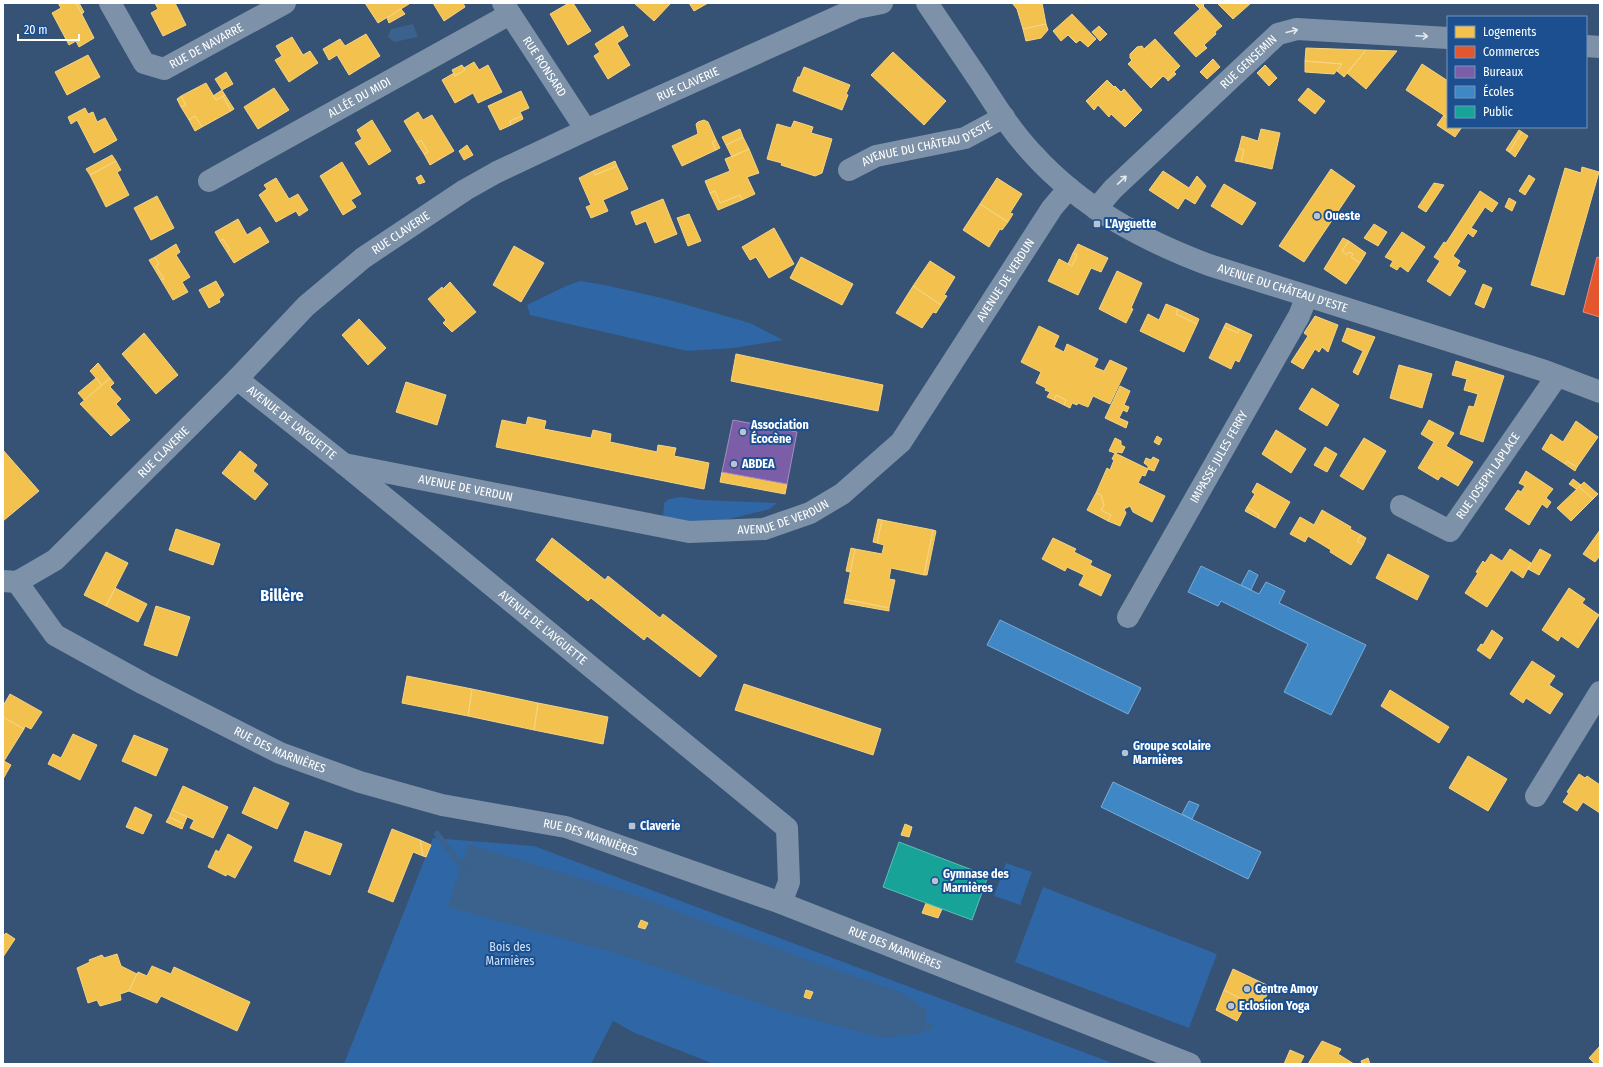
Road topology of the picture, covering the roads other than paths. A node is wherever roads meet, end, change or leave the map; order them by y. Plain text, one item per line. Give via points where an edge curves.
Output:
1 (110, 3) edge
2 (285, 3) edge
3 (882, 3) edge
4 (927, 3) edge
5 (507, 8) edge
6 (1447, 38) edge
7 (1587, 46) edge
8 (1600, 46) edge
9 (1004, 117) junction
10 (586, 130) junction
11 (849, 170) dead end
12 (209, 181) dead end
13 (1069, 188) junction
14 (1096, 209) junction
15 (1307, 296) junction
16 (1557, 376) junction
17 (237, 380) junction
18 (1600, 392) edge
19 (344, 464) junction
20 (1401, 506) dead end
21 (10, 582) edge
22 (1128, 617) dead end
23 (1600, 692) edge
24 (1536, 796) dead end
25 (781, 903) junction
26 (1190, 1064) edge

1 - 2 street, RUE DE NAVARRE via 144,63 164,69
3 - 10 street, RUE CLAVERIE via 857,8
4 - 9 street, AVENUE DU CHÂTEAU D'ESTE
5 - 10 street, RUE RONSARD
5 - 12 street, ALLÉE DU MIDI
14 -> 6 street, RUE GENSEMIN via 1113,189 1278,34 1297,29
7 - 8 street
9 - 11 street, AVENUE DU CHÂTEAU D'ESTE via 965,138 876,156
9 - 13 street, AVENUE DU CHÂTEAU D'ESTE via 1034,155
10 - 17 street, RUE CLAVERIE via 497,172 363,258 306,306
13 - 14 street, AVENUE DU CHÂTEAU D'ESTE
13 - 19 street, AVENUE DE VERDUN via 1052,208 901,442 842,494 804,515 764,529 689,532
14 - 15 street, AVENUE DU CHÂTEAU D'ESTE via 1119,224 1178,253
15 - 16 street, AVENUE DU CHÂTEAU D'ESTE
15 - 22 street, IMPASSE JULES FERRY via 1299,316
16 - 18 street, AVENUE DU CHÂTEAU D'ESTE
16 - 20 street, RUE JOSEPH LAPLACE via 1450,531
17 - 19 street, AVENUE DE L'AYGUETTE
17 - 21 street, RUE CLAVERIE via 55,560
19 - 25 street, AVENUE DE L'AYGUETTE via 787,828 790,882
21 - 25 street, RUE DES MARNIÈRES via 55,635 144,684 280,753 360,782 442,805 566,827
23 - 24 street
25 - 26 street, RUE DES MARNIÈRES

